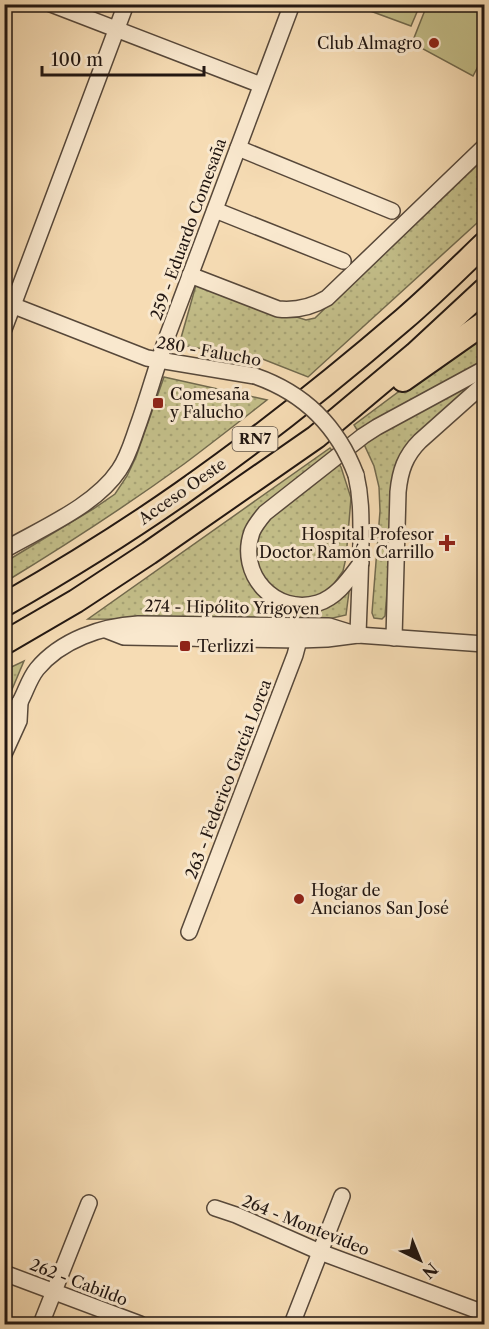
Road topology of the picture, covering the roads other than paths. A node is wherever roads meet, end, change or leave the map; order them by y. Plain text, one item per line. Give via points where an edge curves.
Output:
1 (51, 4) edge
2 (126, 4) edge
3 (292, 4) edge
4 (116, 29) junction
5 (261, 85) junction
6 (484, 147) edge
7 (238, 148) junction
8 (215, 210) junction
9 (392, 211) dead end
10 (484, 229) edge
11 (484, 244) edge
12 (343, 261) dead end
13 (190, 275) junction
14 (484, 290) edge
15 (9, 303) edge
16 (405, 318) junction
17 (484, 323) edge
18 (4, 329) edge
19 (159, 361) junction
20 (484, 369) edge
21 (484, 384) edge
22 (316, 437) junction
23 (4, 550) edge
24 (361, 563) junction
25 (4, 605) edge
26 (106, 630) junction
27 (358, 635) junction
28 (394, 638) junction
29 (299, 640) junction
30 (4, 643) edge
31 (484, 644) edge
32 (20, 702) junction
33 (4, 726) edge
34 (4, 754) edge
35 (189, 932) dead end
36 (342, 1196) dead end
37 (89, 1203) dead end
38 (215, 1208) dead end
39 (320, 1252) junction
40 (4, 1273) edge
41 (54, 1292) junction
42 (484, 1313) edge
43 (41, 1324) edge
44 (140, 1324) edge
45 (292, 1324) edge

1 - 4 street
2 - 4 street
3 - 5 street, 259 - Eduardo Comesaña
4 - 5 street
4 - 15 street
5 - 7 street, 259 - Eduardo Comesaña
6 - 13 street via 316,305 279,309
7 - 8 street, 259 - Eduardo Comesaña
7 - 9 street
8 - 12 street
8 - 13 street, 259 - Eduardo Comesaña
10 - 16 highway
11 - 16 highway, Acceso Oeste / RN7
13 - 19 street, 259 - Eduardo Comesaña
14 - 22 highway, Acceso Oeste / RN7
15 - 18 street
15 - 19 street, 280 - Falucho
16 - 25 highway, Acceso Oeste / RN7 via 183,493
17 - 22 highway
19 - 23 street, 259 - Eduardo Comesaña via 128,455 111,481 83,505
19 - 24 street, 280 - Falucho, bridge via 255,376 289,391 318,413 341,442 360,489
20 - 24 street via 363,436 265,513 251,534 249,556 253,575 267,594 278,601 302,606 318,603 340,589
21 - 28 street via 412,449 401,470
22 - 30 highway, Acceso Oeste / RN7 via 140,559
24 - 27 street, 280 - Falucho
26 - 27 street, 274 - Hipólito Yrigoyen via 138,624 329,626
26 - 29 street, 274 - Hipólito Yrigoyen via 124,637
26 - 32 street, 274 - Hipólito Yrigoyen via 74,640 47,659 36,670
27 - 28 street, 274 - Hipólito Yrigoyen
27 - 29 street, 274 - Hipólito Yrigoyen
28 - 31 street, 274 - Hipólito Yrigoyen
29 - 35 street, 263 - Federico García Lorca
32 - 33 street
32 - 34 street via 19,721
36 - 39 street
37 - 41 street
38 - 39 street, 264 - Montevideo
39 - 42 street, 264 - Montevideo
39 - 45 street
40 - 41 street, 262 - Cabildo
41 - 43 street
41 - 44 street, 262 - Cabildo

